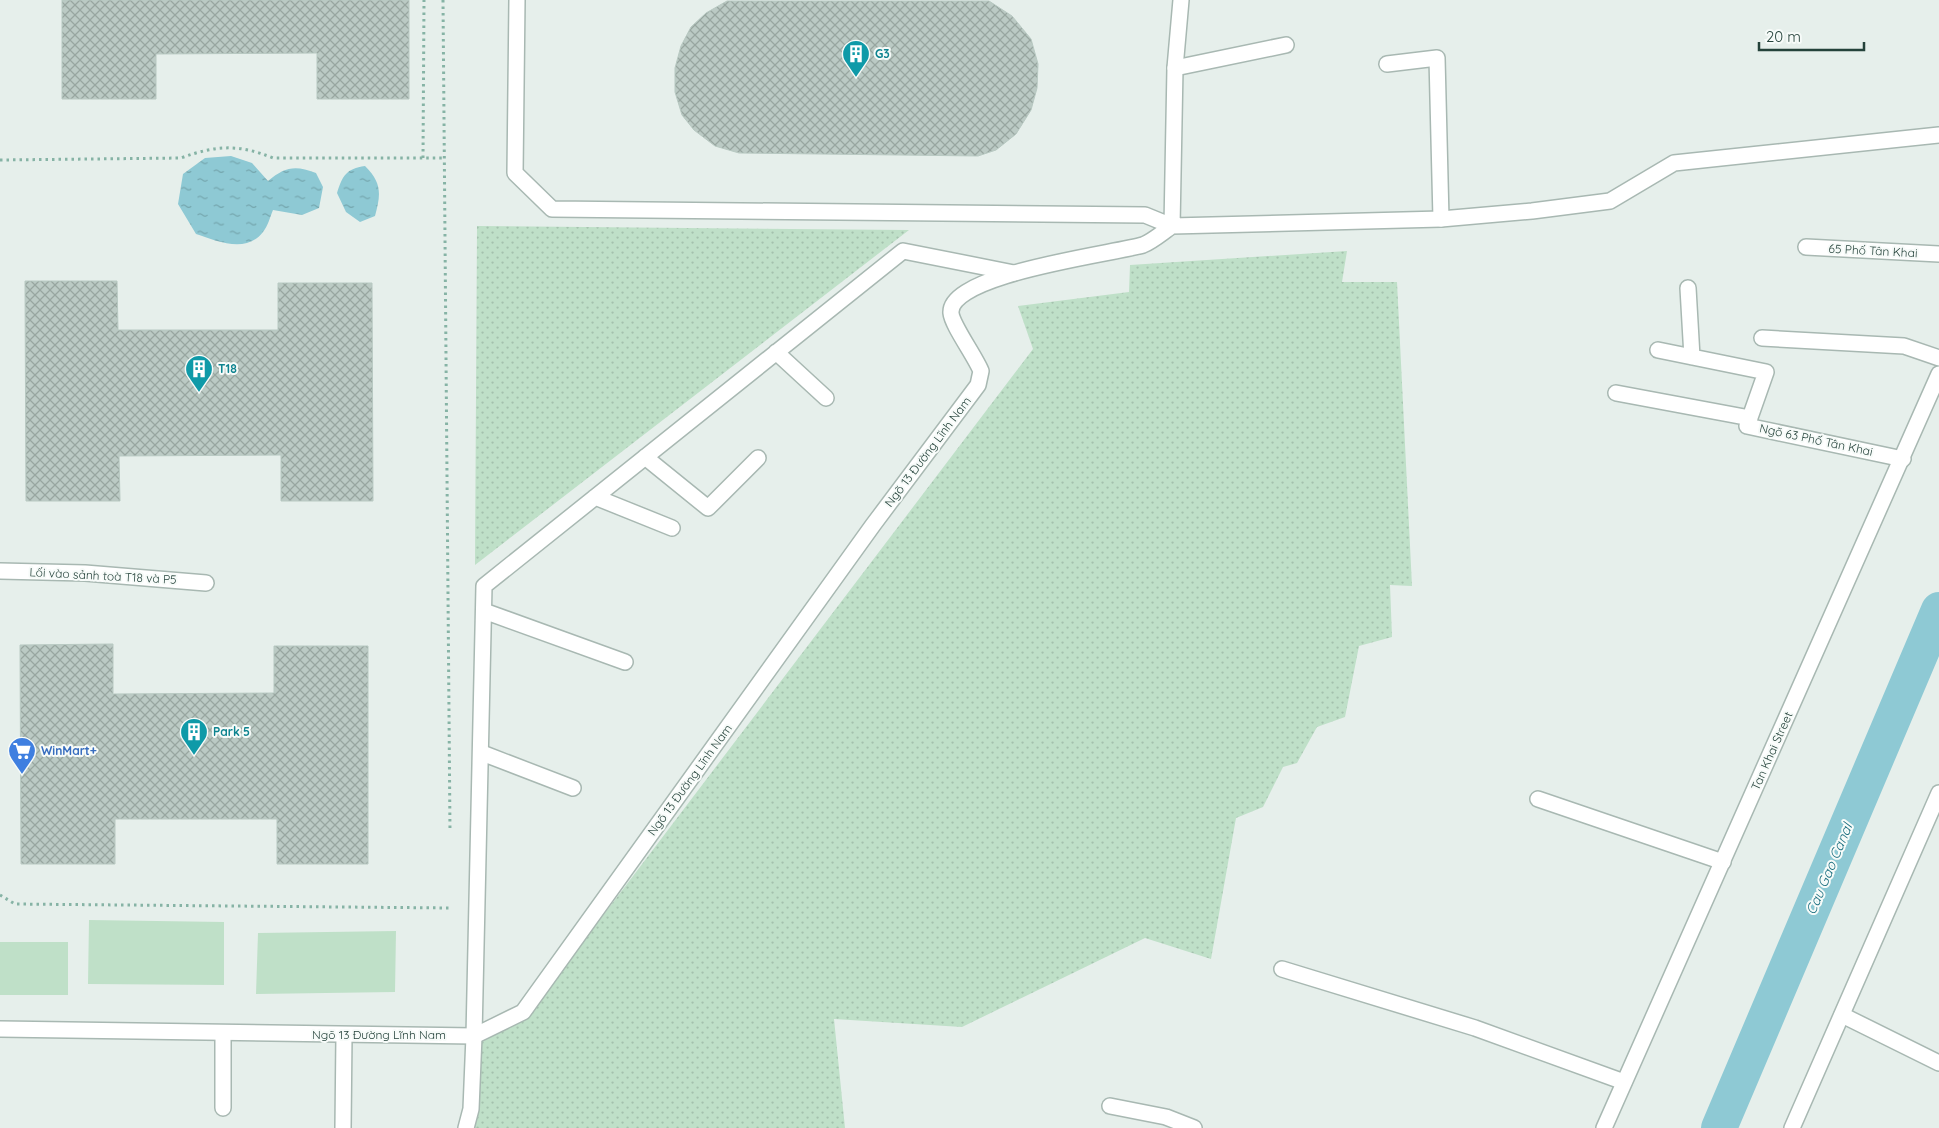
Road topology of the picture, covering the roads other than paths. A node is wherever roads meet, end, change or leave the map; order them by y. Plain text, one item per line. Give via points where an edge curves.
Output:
1 (517, 0) edge
2 (1180, 0) edge
3 (1286, 45) dead end
4 (1387, 64) dead end
5 (1176, 68) junction
6 (1939, 136) edge
7 (1441, 219) junction
8 (1172, 226) junction
9 (1806, 247) dead end
10 (1939, 254) edge
11 (1014, 272) junction
12 (1688, 288) dead end
13 (1762, 338) dead end
14 (1658, 350) dead end
15 (776, 352) junction
16 (1692, 357) junction
17 (1939, 358) edge
18 (1939, 374) edge
19 (1616, 393) dead end
20 (826, 398) dead end
21 (1750, 418) junction
22 (645, 457) junction
23 (758, 458) dead end
24 (1903, 459) junction
25 (595, 497) junction
26 (672, 528) dead end
27 (0, 571) edge
28 (206, 583) dead end
29 (484, 611) junction
30 (625, 662) dead end
31 (482, 753) junction
32 (573, 788) dead end
33 (1939, 793) edge
34 (1538, 799) dead end
35 (1723, 862) junction
36 (1282, 969) dead end
37 (1842, 1015) junction
38 (0, 1029) edge
39 (223, 1033) junction
40 (344, 1035) junction
41 (474, 1036) junction
42 (1939, 1063) edge
43 (1624, 1082) junction
44 (1110, 1106) dead end
45 (223, 1108) dead end
46 (1164, 1122) edge
47 (343, 1128) edge
48 (466, 1128) edge
49 (1194, 1128) edge
50 (1604, 1128) edge
51 (1792, 1128) edge

1 - 8 street via 515,173 552,209 1146,214
2 - 5 street
3 - 5 street
4 - 7 street via 1437,58
5 - 8 street
6 - 7 street via 1674,163 1610,201
7 - 8 street
8 - 11 street, Ngõ 13 Đường Lĩnh Nam via 1144,244
9 - 10 street, 65 Phố Tân Khai
11 - 15 street via 903,250
11 - 41 street, Ngõ 13 Đường Lĩnh Nam via 962,293 950,312 981,371 978,385 523,1012
12 - 16 street
13 - 17 street via 1904,346
14 - 16 street, Ngõ 63 Phố Tân Khai
15 - 20 street
15 - 22 street
16 - 21 street, Ngõ 63 Phố Tân Khai via 1766,372
18 - 24 street, Tan Khai Street
19 - 21 street
21 - 24 street, Ngõ 63 Phố Tân Khai via 1747,426
22 - 23 street via 708,508
22 - 25 street
24 - 35 street, Tan Khai Street
25 - 26 street
25 - 29 street via 484,586
27 - 28 street, Lối vào sảnh toà T18 và P5 via 85,573
29 - 30 street
29 - 31 street
31 - 32 street
31 - 41 street
33 - 37 street
34 - 35 street
35 - 43 street, Tan Khai Street
36 - 43 street via 1474,1028
37 - 42 street
37 - 51 street
38 - 39 street, Ngõ 13 Đường Lĩnh Nam
39 - 40 street, Ngõ 13 Đường Lĩnh Nam
39 - 45 street
40 - 41 street, Ngõ 13 Đường Lĩnh Nam
40 - 47 street
41 - 48 street via 471,1109
43 - 50 street, Tan Khai Street
44 - 46 street
46 - 49 street

